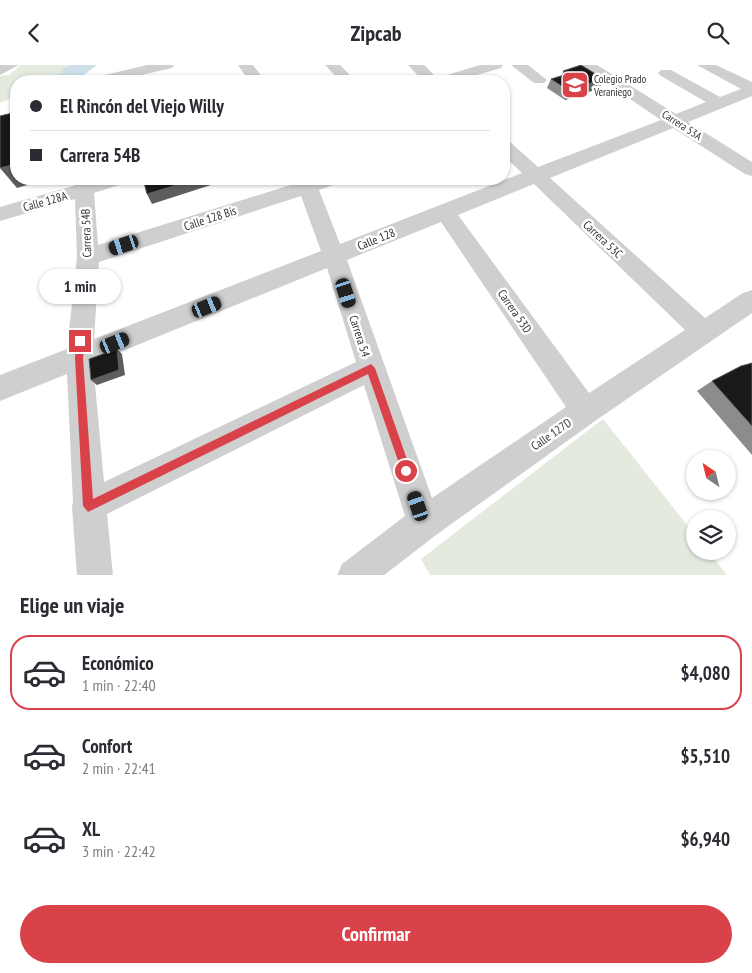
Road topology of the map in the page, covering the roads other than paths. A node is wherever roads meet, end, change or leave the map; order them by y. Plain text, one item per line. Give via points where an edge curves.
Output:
1 (332, 65) edge
2 (414, 65) edge
3 (496, 65) edge
4 (518, 65) edge
5 (587, 65) edge
6 (704, 65) edge
7 (156, 69) edge
8 (666, 73) dead end
9 (125, 75) edge
10 (342, 75) edge
11 (425, 75) edge
12 (462, 75) edge
13 (539, 80) dead end
14 (752, 89) edge
15 (719, 103) junction
16 (675, 120) junction
17 (510, 152) edge
18 (752, 170) edge
19 (536, 176) junction
20 (98, 185) edge
21 (303, 185) edge
22 (316, 185) edge
23 (84, 189) junction
24 (445, 212) junction
25 (0, 214) edge
26 (334, 256) junction
27 (88, 257) junction
28 (752, 300) edge
29 (703, 331) junction
30 (79, 358) junction
31 (371, 368) junction
32 (0, 388) edge
33 (585, 411) junction
34 (88, 506) junction
35 (424, 523) junction
36 (361, 574) edge
37 (95, 575) edge

1 - 10 street
2 - 11 street
3 - 12 street
4 - 13 street
5 - 16 street, Carrera 53A
6 - 14 street
7 - 9 street
8 - 15 street
14 - 15 street, Calle 128
15 - 16 street, Calle 128
16 - 18 street, Carrera 53A
16 - 19 street, Calle 128
17 - 19 street, Carrera 53C
19 - 24 street, Calle 128
19 - 29 street, Carrera 53C
20 - 23 street, Calle 128A
21 - 27 street, Calle 128 Bis
22 - 26 street, Carrera 54
23 - 25 street, Calle 128A
23 - 27 street, Carrera 54B
24 - 26 street, Calle 128
24 - 33 street, Carrera 53D
26 - 30 street, Calle 128
26 - 31 street, Carrera 54
27 - 30 street, Carrera 54B
28 - 29 street, Calle 127D
29 - 33 street, Calle 127D
30 - 32 street, Calle 128
30 - 34 street, Carrera 54B
31 - 34 street
31 - 35 street, Carrera 54
33 - 35 street, Calle 127D
34 - 37 street, Carrera 54B
35 - 36 street, Calle 127D

